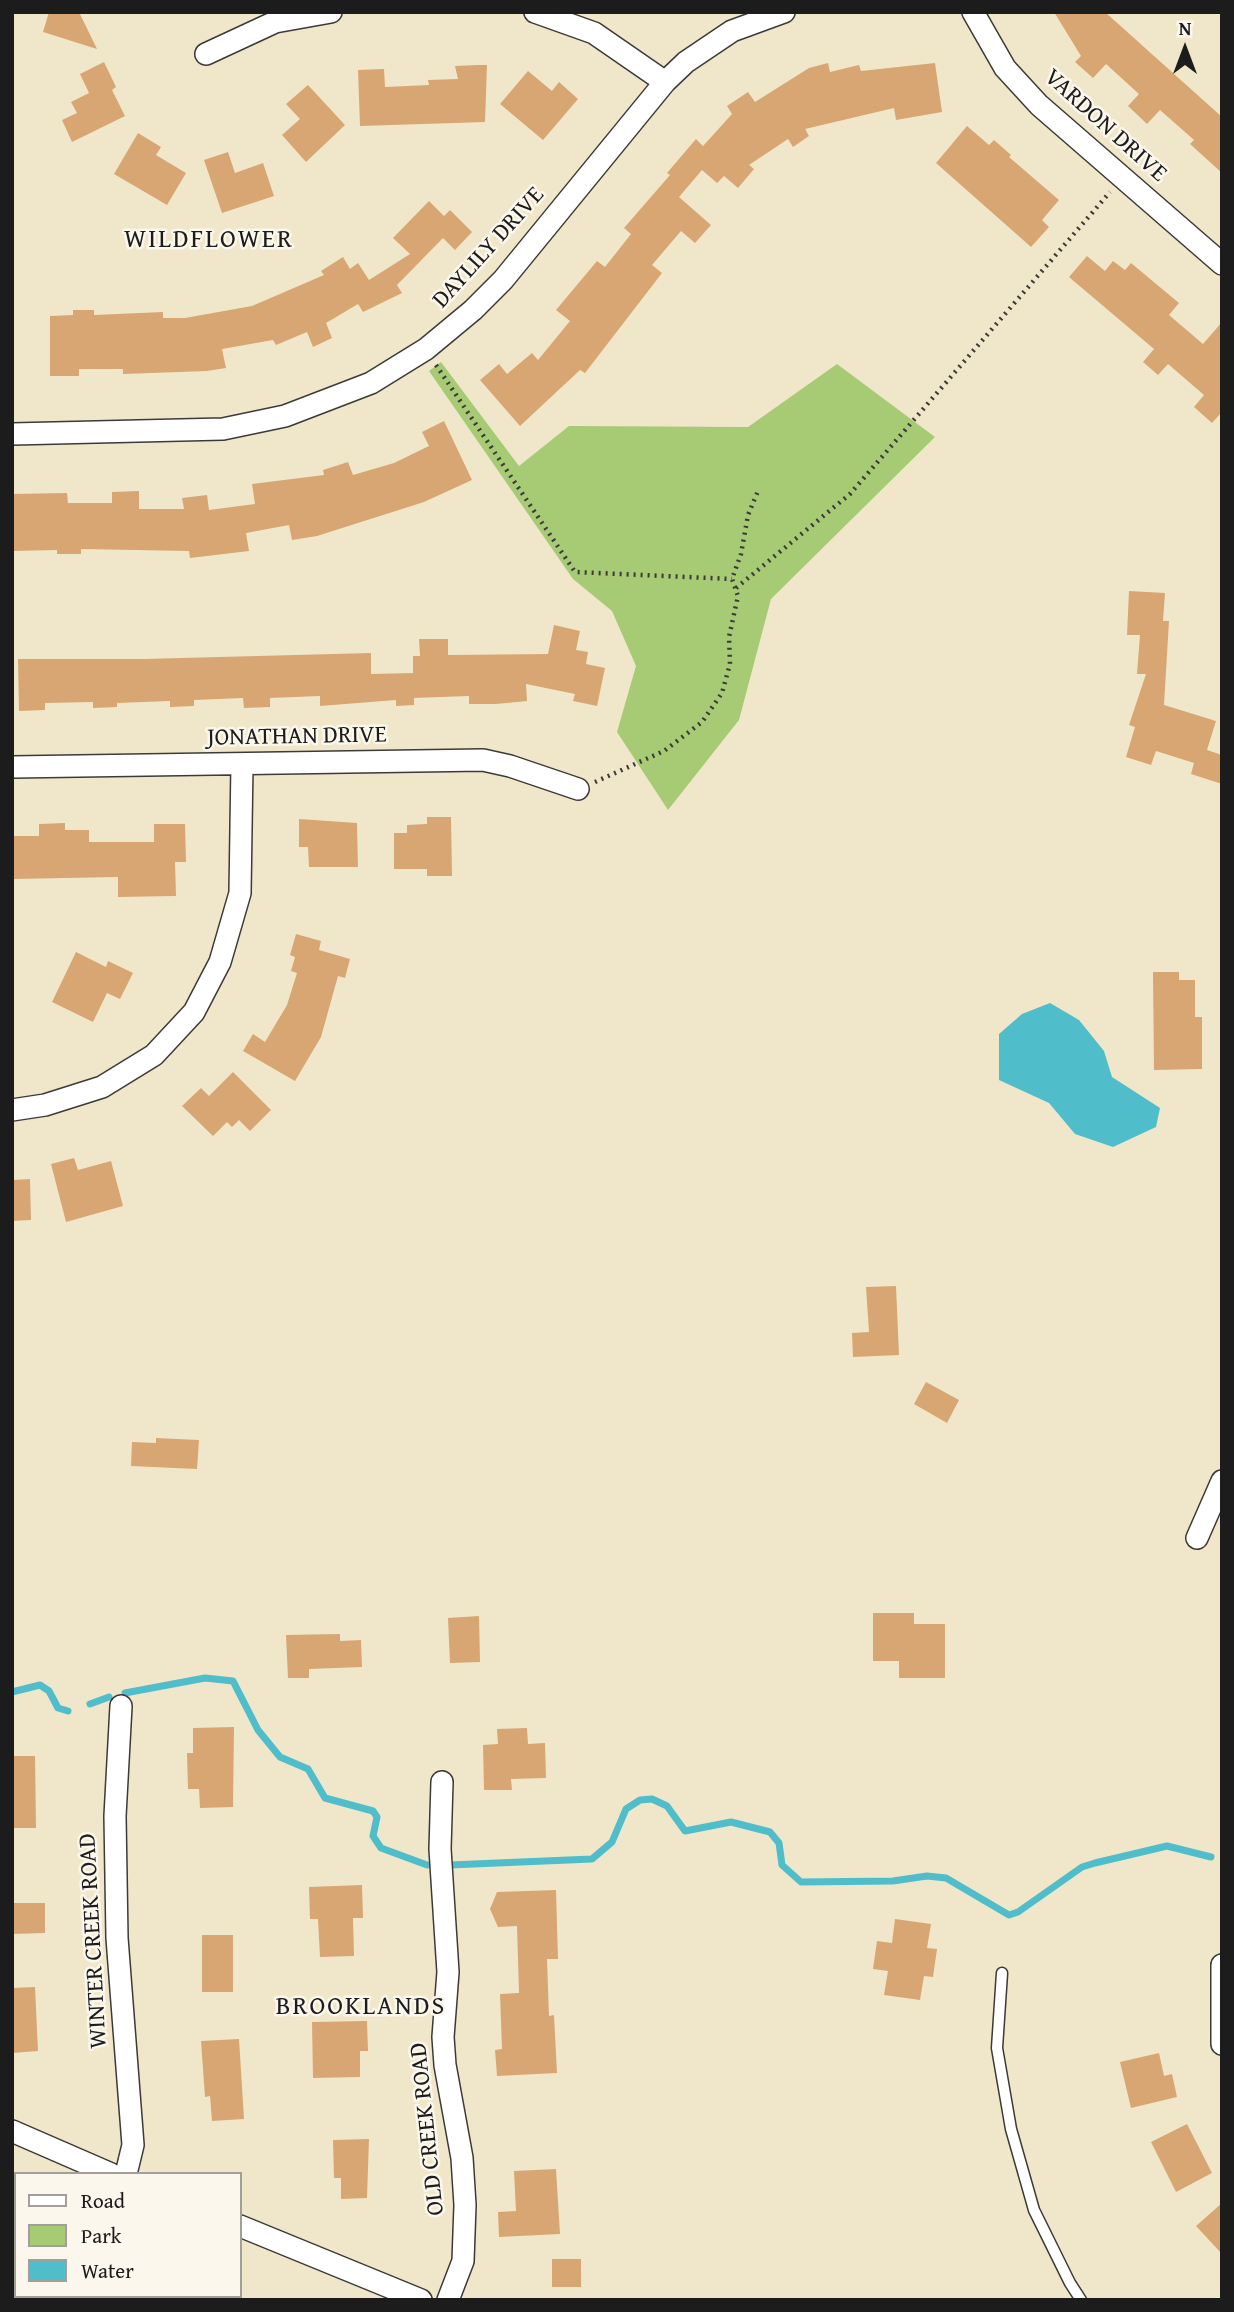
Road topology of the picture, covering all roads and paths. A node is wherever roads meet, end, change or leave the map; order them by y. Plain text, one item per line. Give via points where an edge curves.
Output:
1 (331, 12) edge
2 (535, 12) edge
3 (784, 12) edge
4 (973, 12) edge
5 (206, 54) dead end
6 (665, 82) junction
7 (1122, 178) junction
8 (1222, 264) edge
9 (426, 349) junction
10 (12, 434) edge
11 (758, 491) dead end
12 (732, 579) junction
13 (736, 588) junction
14 (242, 764) junction
15 (12, 767) edge
16 (578, 789) joint
17 (12, 1110) edge
18 (1222, 1482) edge
19 (1197, 1538) dead end
20 (121, 1706) dead end
21 (442, 1782) dead end
22 (1222, 1965) edge
23 (1002, 1973) dead end
24 (1222, 2043) edge
25 (12, 2131) edge
26 (106, 2172) edge
27 (126, 2172) edge
28 (242, 2227) edge
29 (421, 2300) edge
30 (448, 2300) edge
31 (1081, 2300) edge

1 - 5 street via 275,22
2 - 6 street via 594,33
3 - 6 street, DAYLILY DRIVE via 732,31
4 - 7 street, VARDON DRIVE via 1020,85
6 - 9 street, DAYLILY DRIVE via 503,280
7 - 8 street, VARDON DRIVE
7 - 13 path via 850,494
9 - 10 street, DAYLILY DRIVE via 346,395 252,424 181,432
9 - 12 path via 575,572
11 - 12 path
12 - 13 path
13 - 16 path via 730,664 722,693 702,722 664,751
14 - 15 street, JONATHAN DRIVE
14 - 16 street, JONATHAN DRIVE via 483,760
14 - 17 street via 240,892 220,962 194,1012 154,1055 102,1087
18 - 19 street
20 - 27 street, WINTER CREEK ROAD via 115,1816 117,1938 133,2145
21 - 30 street, OLD CREEK ROAD via 440,1849 448,1972 444,2065 462,2158 465,2205 463,2261
22 - 24 street
23 - 31 lane via 997,2048 1011,2129 1034,2210
25 - 26 street
28 - 29 street

